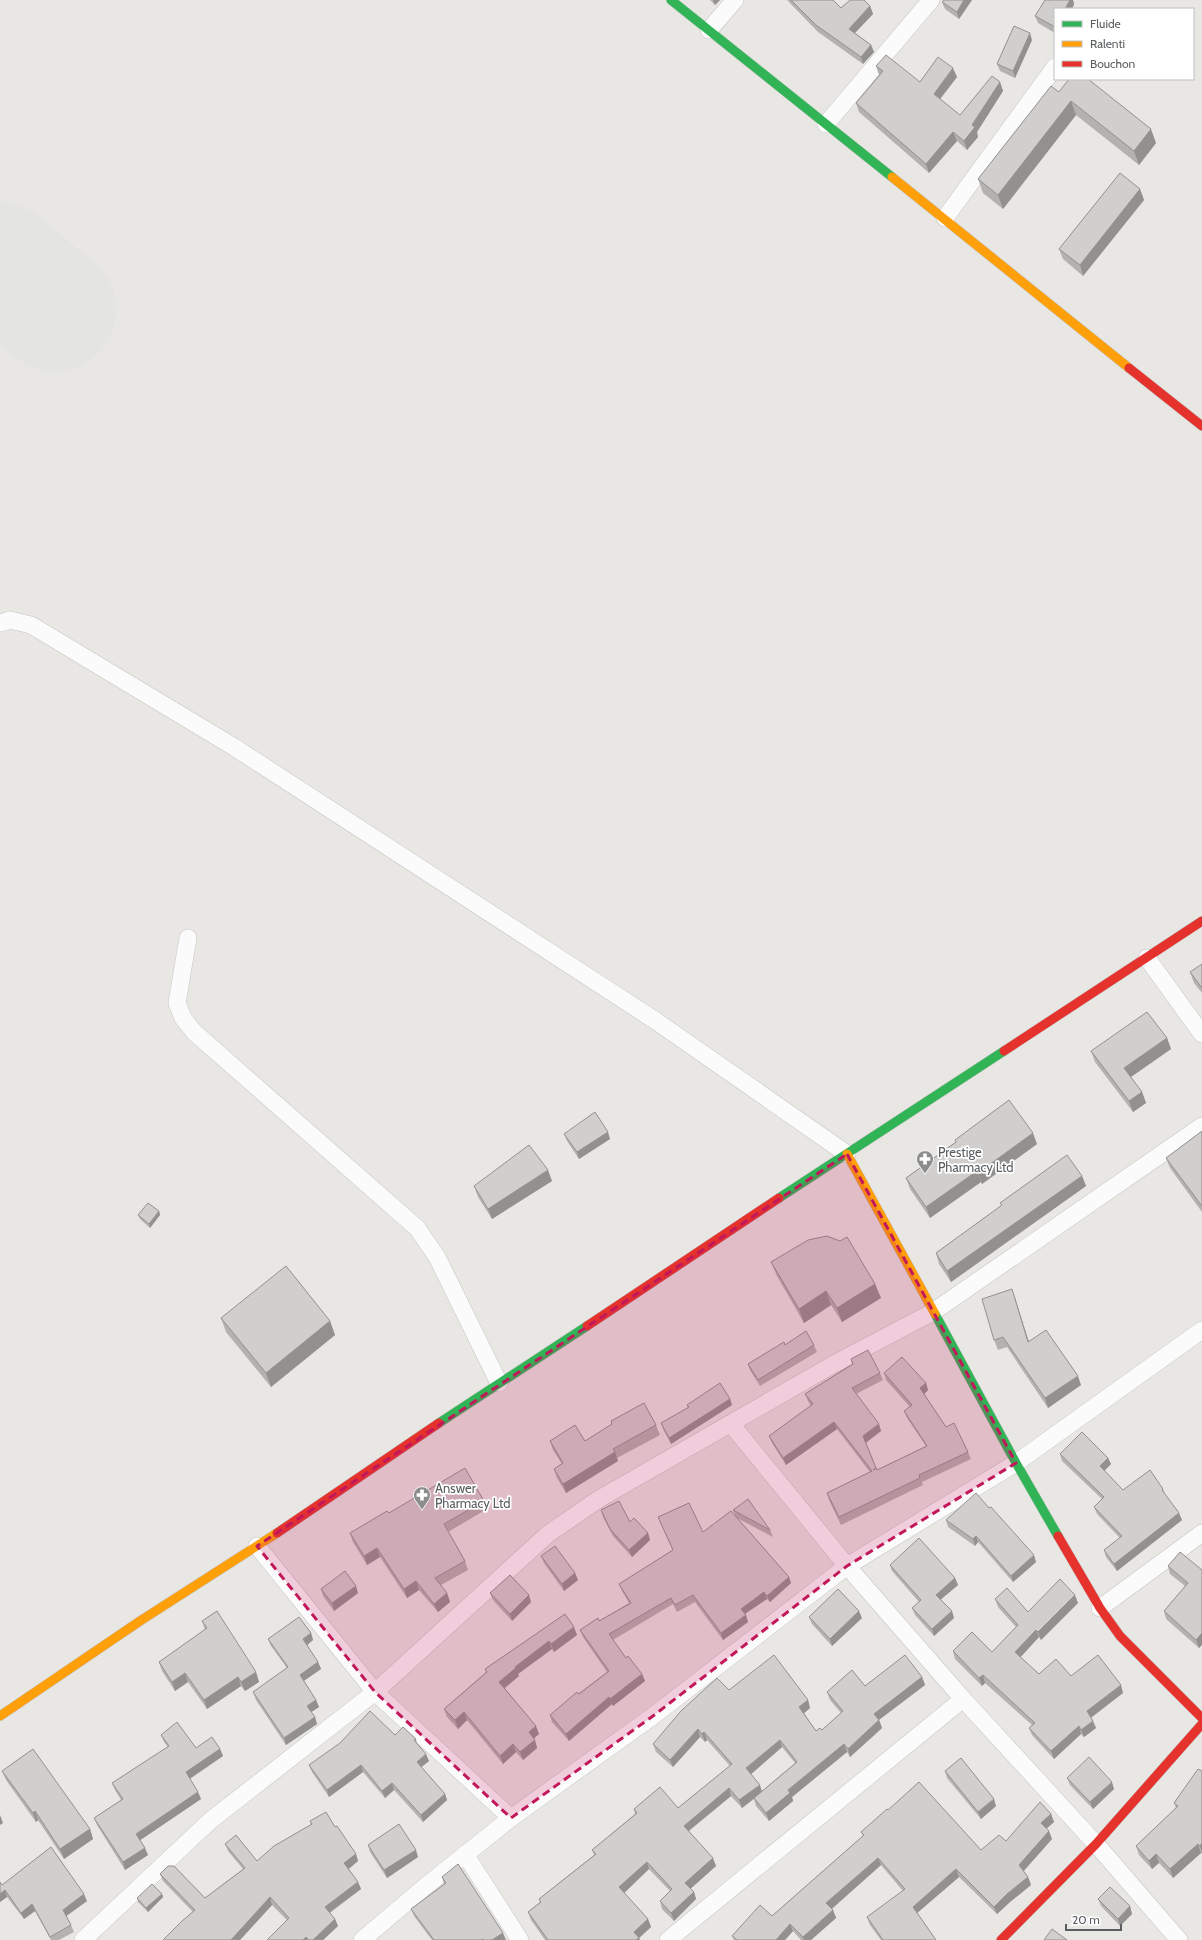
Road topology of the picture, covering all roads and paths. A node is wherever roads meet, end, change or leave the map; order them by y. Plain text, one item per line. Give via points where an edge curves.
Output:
1 (671, 0) edge
2 (735, 0) edge
3 (931, 0) edge
4 (709, 30) junction
5 (1054, 68) edge
6 (826, 124) junction
7 (945, 218) junction
8 (1202, 426) edge
9 (0, 623) edge
10 (1202, 921) edge
11 (188, 938) dead end
12 (1147, 958) junction
13 (1202, 1034) edge
14 (1202, 1126) edge
15 (847, 1154) junction
16 (933, 1312) junction
17 (1202, 1330) edge
18 (499, 1383) junction
19 (731, 1424) junction
20 (1016, 1463) junction
21 (1202, 1533) edge
22 (257, 1546) junction
23 (847, 1566) junction
24 (1100, 1608) junction
25 (375, 1692) junction
26 (963, 1699) junction
27 (1, 1714) edge
28 (1202, 1718) edge
29 (1202, 1724) edge
30 (511, 1818) junction
31 (1096, 1844) junction
32 (465, 1854) junction
33 (83, 1940) edge
34 (362, 1940) edge
35 (520, 1940) edge
36 (668, 1940) edge
37 (1001, 1940) edge
38 (1179, 1940) edge

1 - 4 street
2 - 4 street
3 - 6 street
4 - 6 street
5 - 7 street
6 - 7 street
7 - 8 street
9 - 15 street via 10,620 31,624 234,747 656,1021
10 - 12 street
11 - 18 street via 177,1003 183,1018 194,1032 417,1228 437,1257
12 - 13 street
12 - 15 street
14 - 16 street
15 - 16 street
15 - 18 street
16 - 19 street via 834,1364
16 - 20 street
17 - 20 street
18 - 22 street
19 - 23 street
19 - 25 street via 599,1499 548,1534
20 - 23 street
20 - 24 street
21 - 24 street
22 - 25 street
22 - 27 street
23 - 26 street
23 - 30 street via 653,1716
24 - 28 street via 1120,1636
25 - 30 street
25 - 33 street via 211,1820
26 - 31 street
26 - 36 street
29 - 31 street
30 - 32 street
31 - 37 street
31 - 38 street
32 - 34 street
32 - 35 street

